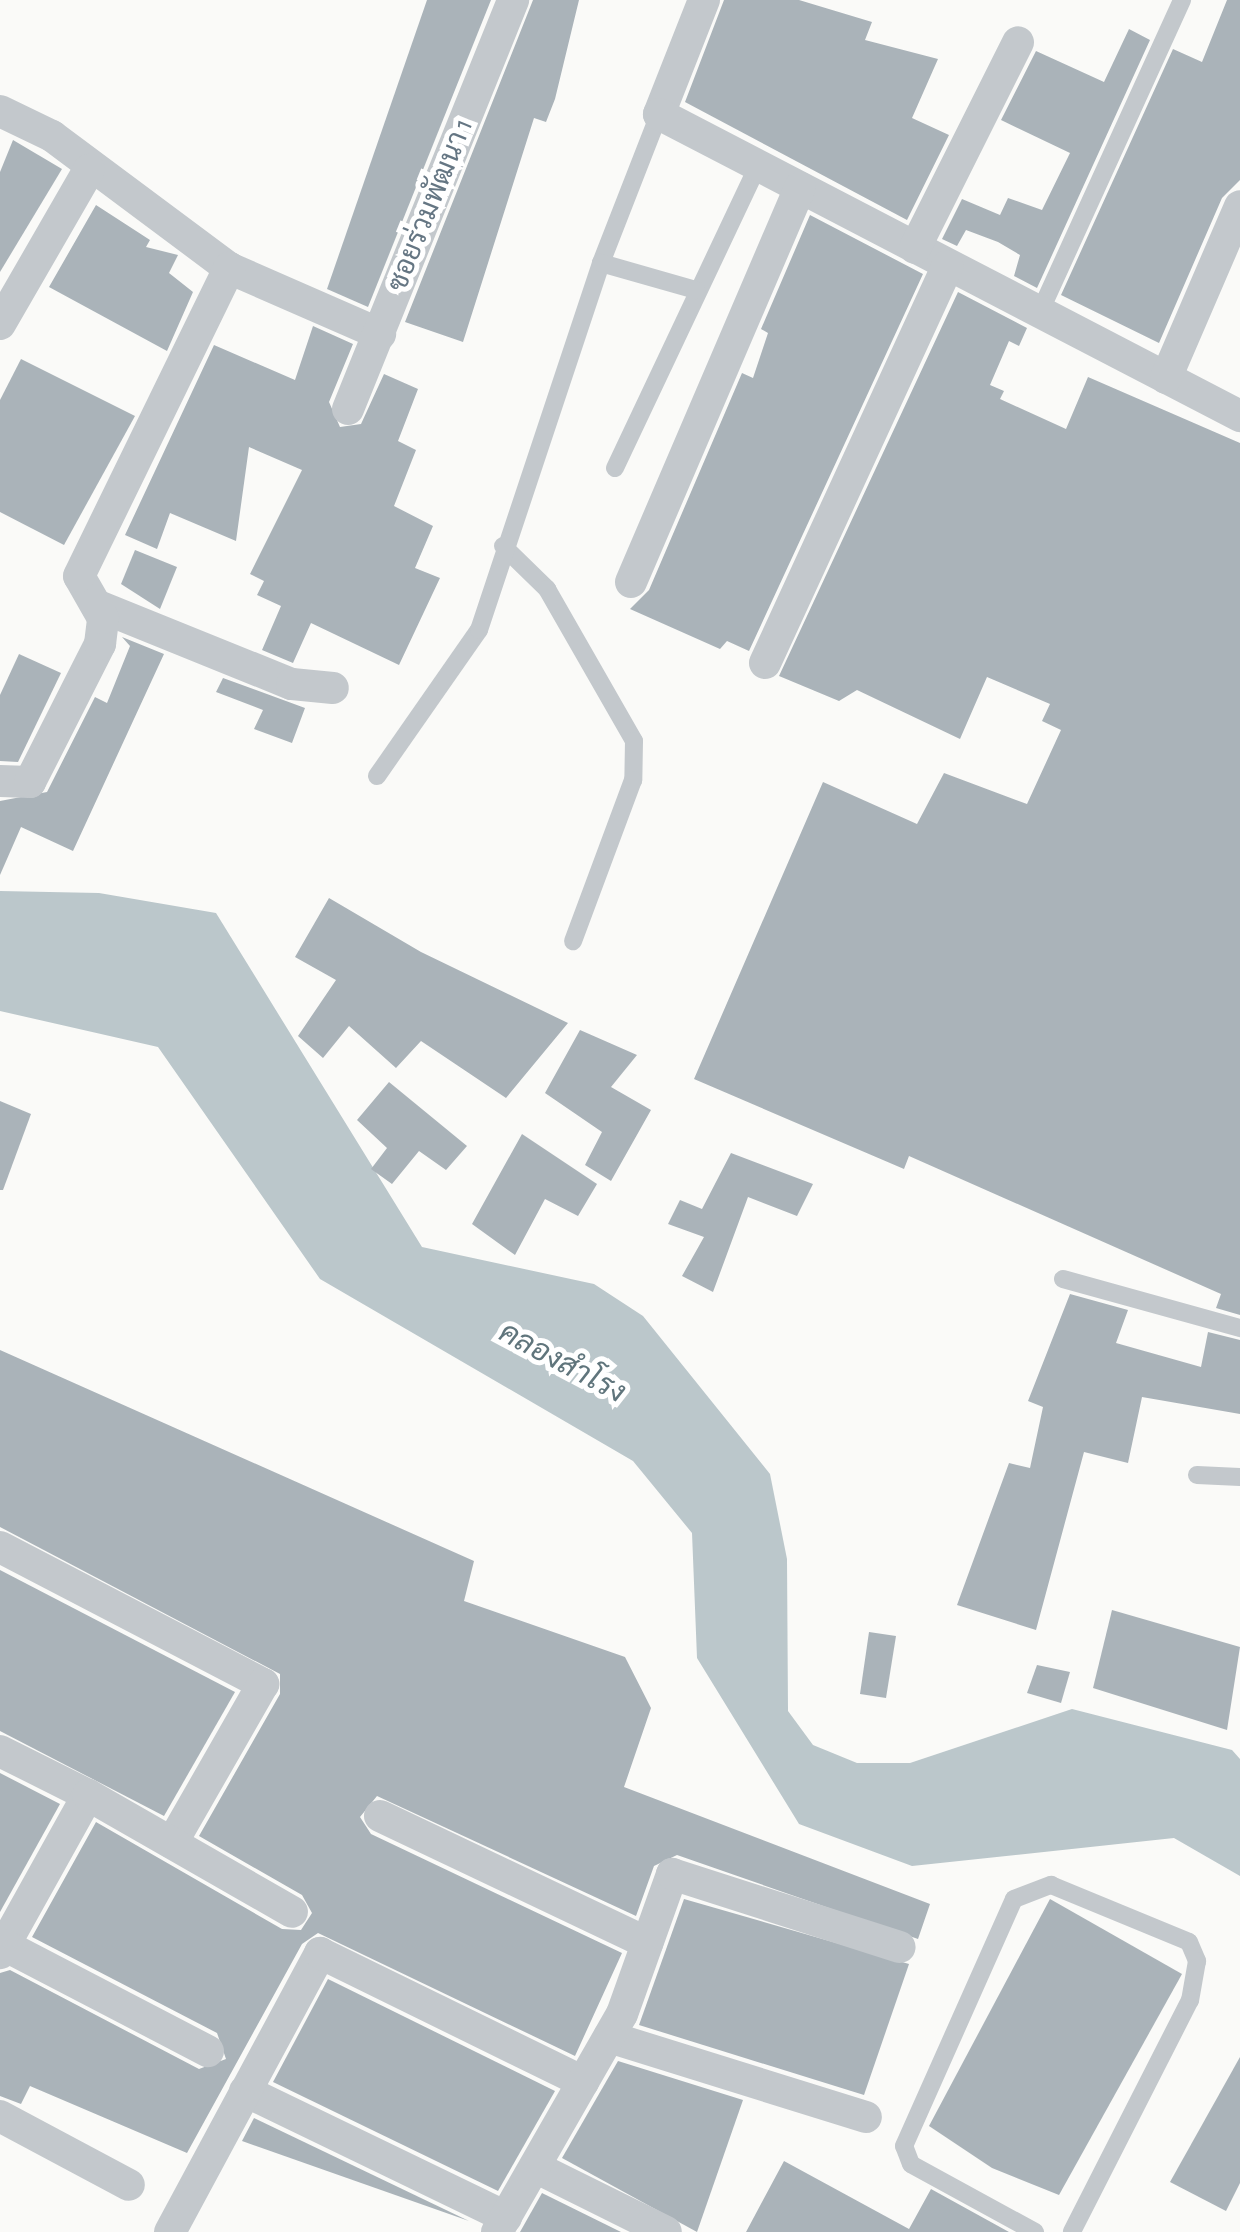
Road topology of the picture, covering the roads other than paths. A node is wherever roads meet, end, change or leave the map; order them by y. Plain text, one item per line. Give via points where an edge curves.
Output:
1 (512, 0) edge
2 (704, 0) edge
3 (1182, 0) edge
4 (1018, 42) dead end
5 (0, 111) edge
6 (659, 114) junction
7 (758, 165) junction
8 (89, 170) junction
9 (800, 188) junction
10 (1240, 206) edge
11 (915, 248) junction
12 (601, 263) junction
13 (948, 266) junction
14 (229, 268) junction
15 (696, 290) junction
16 (1039, 314) junction
17 (0, 324) edge
18 (380, 334) junction
19 (1166, 378) junction
20 (348, 409) dead end
21 (1240, 416) edge
22 (615, 468) dead end
23 (503, 546) junction
24 (632, 582) dead end
25 (96, 605) junction
26 (764, 663) dead end
27 (333, 688) dead end
28 (377, 776) dead end
29 (0, 782) edge
30 (573, 940) dead end
31 (1063, 1280) dead end
32 (1240, 1328) edge
33 (1197, 1475) dead end
34 (1240, 1477) edge
35 (0, 1547) edge
36 (0, 1751) edge
37 (88, 1795) junction
38 (380, 1816) dead end
39 (172, 1843) junction
40 (292, 1912) dead end
41 (647, 1943) junction
42 (900, 1947) dead end
43 (2, 1949) edge
44 (609, 2037) junction
45 (208, 2052) dead end
46 (583, 2082) junction
47 (246, 2090) junction
48 (0, 2116) edge
49 (866, 2117) dead end
50 (534, 2166) junction
51 (129, 2185) dead end
52 (501, 2225) edge
53 (170, 2232) edge
54 (666, 2232) edge
55 (1035, 2232) edge
56 (1072, 2232) edge

1 - 18 street, ซอยร่วมพัฒนา 1
2 - 6 street
3 - 16 lane
4 - 11 street
5 - 8 street via 52,136
6 - 7 street
6 - 12 lane
7 - 9 street
7 - 15 lane
8 - 14 street
8 - 17 street
9 - 11 street
9 - 24 street
10 - 19 street
11 - 13 street
12 - 15 lane
12 - 23 lane
13 - 16 street
13 - 26 street
14 - 18 street
14 - 25 street via 79,576
15 - 22 lane
16 - 19 street
18 - 20 street, ซอยร่วมพัฒนา 1
19 - 21 street
23 - 28 lane via 479,630
23 - 30 lane via 548,589 634,741 633,780
25 - 27 street via 292,684
25 - 29 street via 100,644 30,782
31 - 32 lane
33 - 34 lane
35 - 39 street via 263,1684
36 - 37 street
37 - 39 street
37 - 43 street
38 - 41 street
39 - 40 street
41 - 42 street via 672,1874
41 - 44 street
43 - 45 street
44 - 46 street
44 - 49 street
46 - 47 street via 320,1953
46 - 50 street
47 - 52 street
47 - 53 street
48 - 51 street
50 - 52 street
50 - 54 street
55 - 56 lane via 912,2164 904,2146 1014,1900 1051,1885 1190,1942 1197,1960 1190,2000

